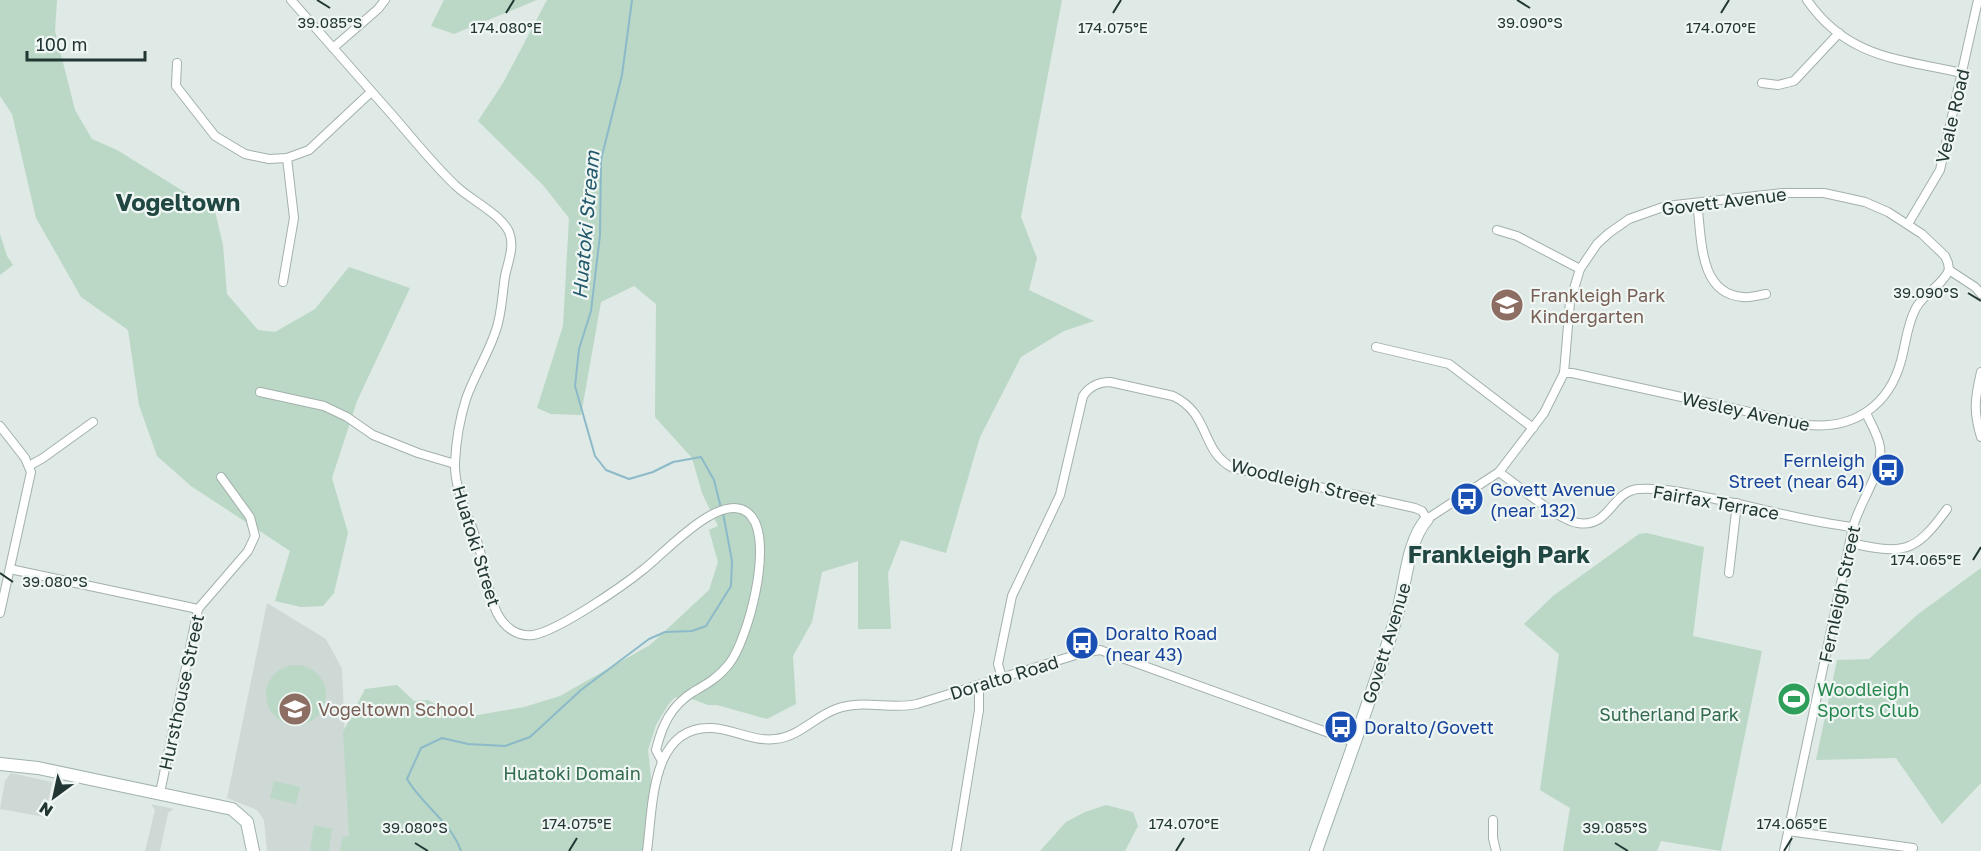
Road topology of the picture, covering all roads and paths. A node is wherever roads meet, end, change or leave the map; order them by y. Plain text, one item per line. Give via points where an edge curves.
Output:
1 (291, 0) edge
2 (385, 0) edge
3 (1807, 0) edge
4 (1978, 0) edge
5 (1839, 33) junction
6 (333, 48) junction
7 (177, 63) dead end
8 (1962, 73) junction
9 (1762, 83) dead end
10 (371, 92) junction
11 (286, 158) junction
12 (1697, 202) junction
13 (1908, 224) junction
14 (1497, 230) dead end
15 (1580, 269) junction
16 (1949, 270) junction
17 (283, 282) dead end
18 (1766, 294) dead end
19 (1981, 294) edge
20 (1376, 347) dead end
21 (1981, 372) edge
22 (1564, 373) junction
23 (260, 392) dead end
24 (1866, 413) junction
25 (1978, 418) edge
26 (93, 422) dead end
27 (0, 426) edge
28 (1533, 428) junction
29 (1981, 437) edge
30 (455, 464) junction
31 (29, 466) junction
32 (1499, 472) junction
33 (221, 477) dead end
34 (1737, 504) junction
35 (1947, 509) dead end
36 (1427, 519) junction
37 (1853, 526) junction
38 (1850, 543) junction
39 (10, 569) junction
40 (1729, 573) dead end
41 (198, 609) junction
42 (0, 613) edge
43 (1002, 678) junction
44 (977, 685) junction
45 (1354, 742) junction
46 (662, 761) junction
47 (0, 764) edge
48 (160, 793) junction
49 (1493, 820) dead end
50 (1788, 831) junction
51 (1913, 848) dead end
52 (253, 851) edge
53 (647, 851) edge
54 (956, 851) edge
55 (1316, 851) edge
56 (1496, 851) edge
57 (1784, 851) edge

1 - 6 street, Huatoki Street
2 - 6 street
3 - 5 street
4 - 8 street, Veale Road
5 - 8 street via 1860,48 1879,55
5 - 9 street via 1794,81 1779,85
6 - 10 street, Huatoki Street
7 - 11 street via 176,86 215,136 245,154
8 - 13 street, Veale Road via 1940,170
10 - 11 street via 309,150
10 - 30 street, Huatoki Street via 455,185 510,233 500,318 465,403
11 - 17 street via 294,218
12 - 13 street, Govett Avenue via 1824,193 1864,202
12 - 15 street, Govett Avenue via 1666,206 1629,219 1597,244
12 - 18 street via 1703,257 1711,277 1734,295 1744,298
13 - 16 street, Govett Avenue via 1945,256
14 - 15 street via 1517,236
15 - 22 street, Govett Avenue via 1570,302
16 - 19 street
16 - 24 street, Wesley Avenue via 1916,308 1892,386
20 - 28 street via 1449,364
21 - 25 street via 1974,398
22 - 24 street, Wesley Avenue via 1809,425 1833,425
22 - 28 street, Govett Avenue via 1551,403
23 - 30 street via 324,406 373,435
24 - 37 street, Fernleigh Street via 1877,438 1880,459
25 - 29 street
26 - 31 street
27 - 31 street
28 - 32 street, Govett Avenue
30 - 46 street, Huatoki Street via 496,611 505,625 518,633 544,632 574,616 637,575 706,517 733,508 750,514 760,539 759,571 738,649 714,680 684,698 669,714 656,750
31 - 39 street via 29,484
32 - 34 street, Fairfax Terrace via 1563,518 1581,524 1600,519 1618,498 1636,489 1691,494
32 - 36 street, Govett Avenue
33 - 41 street, Hursthouse Street via 250,517 255,536 248,551
34 - 37 street, Fairfax Terrace
34 - 40 street
35 - 38 street via 1922,540 1901,550
36 - 43 street, Woodleigh Street via 1415,508 1233,468 1219,458 1197,415 1181,400 1101,383 1083,396 1060,495 1012,596 998,664
36 - 45 street, Govett Avenue via 1414,541 1397,616
37 - 38 street, Fernleigh Street
38 - 50 street, Fernleigh Street
39 - 41 street
39 - 42 street
41 - 48 street, Hursthouse Street
43 - 44 street, Doralto Road
43 - 45 street, Doralto Road via 1100,650
44 - 46 street, Doralto Road via 903,707 860,705 835,709 797,734 773,740 713,728 691,730 678,739
44 - 54 street via 979,710
45 - 55 street, Govett Avenue
46 - 53 street, Huatoki Street
47 - 48 street
48 - 52 street via 230,808 250,828
49 - 56 street
50 - 51 street
50 - 57 street, Fernleigh Street

